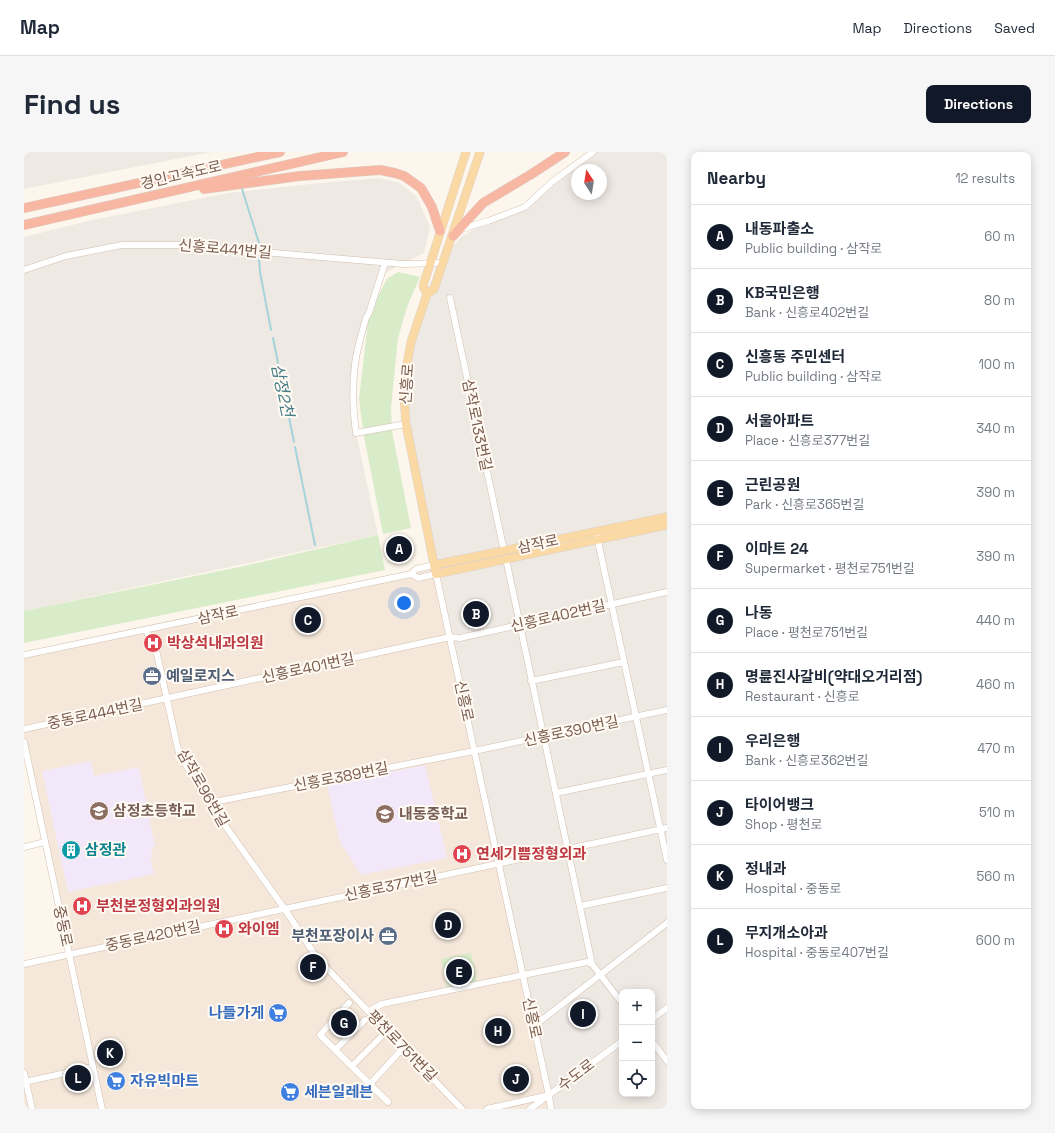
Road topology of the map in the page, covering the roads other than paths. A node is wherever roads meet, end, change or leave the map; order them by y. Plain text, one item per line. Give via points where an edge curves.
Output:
1 (266, 152) edge
2 (280, 152) edge
3 (344, 152) edge
4 (466, 152) edge
5 (480, 152) edge
6 (565, 152) edge
7 (593, 152) edge
8 (241, 160) junction
9 (150, 197) junction
10 (24, 208) edge
11 (24, 225) edge
12 (440, 231) junction
13 (456, 232) junction
14 (385, 263) junction
15 (442, 263) junction
16 (430, 264) junction
17 (24, 270) edge
18 (427, 294) junction
19 (450, 298) dead end
20 (406, 424) junction
21 (667, 517) edge
22 (667, 525) edge
23 (597, 536) junction
24 (505, 556) junction
25 (434, 565) junction
26 (411, 574) junction
27 (436, 574) junction
28 (667, 592) edge
29 (612, 604) junction
30 (520, 625) junction
31 (146, 630) junction
32 (450, 637) junction
33 (24, 655) edge
34 (624, 662) junction
35 (531, 681) junction
36 (167, 698) junction
37 (667, 710) edge
38 (636, 717) junction
39 (24, 729) edge
40 (543, 737) junction
41 (24, 742) edge
42 (474, 751) junction
43 (667, 770) edge
44 (648, 774) junction
45 (556, 793) junction
46 (209, 804) junction
47 (664, 829) edge
48 (45, 842) junction
49 (24, 847) edge
50 (568, 849) junction
51 (667, 860) edge
52 (499, 863) junction
53 (667, 888) edge
54 (580, 906) junction
55 (284, 908) junction
56 (667, 924) edge
57 (69, 954) junction
58 (24, 964) edge
59 (592, 964) junction
60 (600, 975) junction
61 (523, 976) junction
62 (619, 999) edge
63 (349, 1003) dead end
64 (667, 1008) edge
65 (369, 1011) junction
66 (655, 1017) edge
67 (365, 1020) dead end
68 (534, 1026) junction
69 (382, 1035) dead end
70 (619, 1043) edge
71 (655, 1045) edge
72 (404, 1047) junction
73 (336, 1050) junction
74 (667, 1060) edge
75 (352, 1066) junction
76 (93, 1067) junction
77 (24, 1073) edge
78 (25, 1082) edge
79 (370, 1084) junction
80 (549, 1096) junction
81 (388, 1102) dead end
82 (32, 1109) edge
83 (102, 1109) edge
84 (462, 1109) edge
85 (486, 1109) edge
86 (530, 1109) edge
87 (551, 1109) edge

1 - 8 highway
2 - 8 highway, 경인고속도로
3 - 9 highway, 경인고속도로
4 - 12 main road, 신흥로
5 - 13 main road, 신흥로
6 - 13 highway via 483,203
7 - 13 street via 552,182 525,206
8 - 10 highway, 경인고속도로
9 - 11 highway, 경인고속도로
9 - 12 highway via 300,176 380,170 404,176 421,188 432,207
12 - 16 main road, 신흥로
13 - 15 main road, 신흥로
14 - 16 street, 신흥로441번길
14 - 17 street, 신흥로441번길 via 179,244 149,244 122,245 66,256
14 - 20 street via 366,318 355,363 352,396 356,433
15 - 16 street, 신흥로441번길
15 - 18 main road, 신흥로 via 434,289
16 - 18 main road, 신흥로 via 423,286
18 - 20 main road, 신흥로 via 411,342 406,370
19 - 24 street, 삼작로133번길
20 - 25 main road, 신흥로
21 - 23 main road, 삼작로
22 - 23 main road, 삼작로
23 - 24 main road, 삼작로
23 - 29 street
24 - 25 main road, 삼작로
24 - 27 main road, 삼작로
24 - 30 street, 삼작로133번길
25 - 26 street, 삼작로 via 416,569
25 - 27 main road, 신흥로
26 - 27 street, 삼작로 via 418,578
26 - 31 street, 삼작로
27 - 32 street, 신흥로
28 - 29 street, 신흥로402번길
29 - 30 street, 신흥로402번길
29 - 34 street
30 - 32 street, 신흥로402번길 via 460,638
30 - 35 street, 삼작로133번길
31 - 33 street, 삼작로
31 - 36 street, 삼작로96번길 via 157,654
32 - 36 street, 신흥로401번길
32 - 42 street, 신흥로
34 - 35 street
34 - 38 street
35 - 40 street, 삼작로133번길
36 - 39 street, 중동로444번길
36 - 46 street, 삼작로96번길 via 179,754
37 - 38 street, 신흥로390번길
38 - 40 street, 신흥로390번길
38 - 44 street
40 - 42 street, 신흥로390번길
40 - 45 street, 삼작로133번길
41 - 48 street, 중동로
42 - 46 street, 신흥로389번길
42 - 52 street, 신흥로
43 - 44 street
44 - 45 street
44 - 47 street
45 - 50 street, 삼작로133번길
46 - 55 street, 삼작로96번길
47 - 50 street, 신흥로377번길
47 - 51 street
48 - 49 street
48 - 57 street, 중동로
50 - 52 street, 신흥로377번길
50 - 54 street, 삼작로133번길
52 - 55 street, 신흥로377번길
52 - 61 street, 신흥로
53 - 54 street
54 - 59 street, 삼작로133번길
55 - 57 street, 중동로420번길
55 - 65 street, 평천로751번길 via 317,958
56 - 60 street
57 - 58 street, 중동로420번길
57 - 76 street, 중동로
59 - 60 street
59 - 61 street via 587,962
60 - 62 street
60 - 68 street
61 - 65 street via 382,1004
61 - 68 street, 신흥로
63 - 73 street via 320,1034
64 - 66 street
65 - 72 street, 평천로751번길
67 - 73 street
68 - 80 street, 신흥로
69 - 75 street
70 - 80 street, 수도로
71 - 74 street
72 - 79 street
72 - 84 street, 평천로751번길
73 - 75 street
75 - 79 street
76 - 78 street
76 - 83 street, 중동로
77 - 78 street
78 - 82 street
79 - 81 street
80 - 85 street
80 - 86 street, 수도로
80 - 87 street, 신흥로

